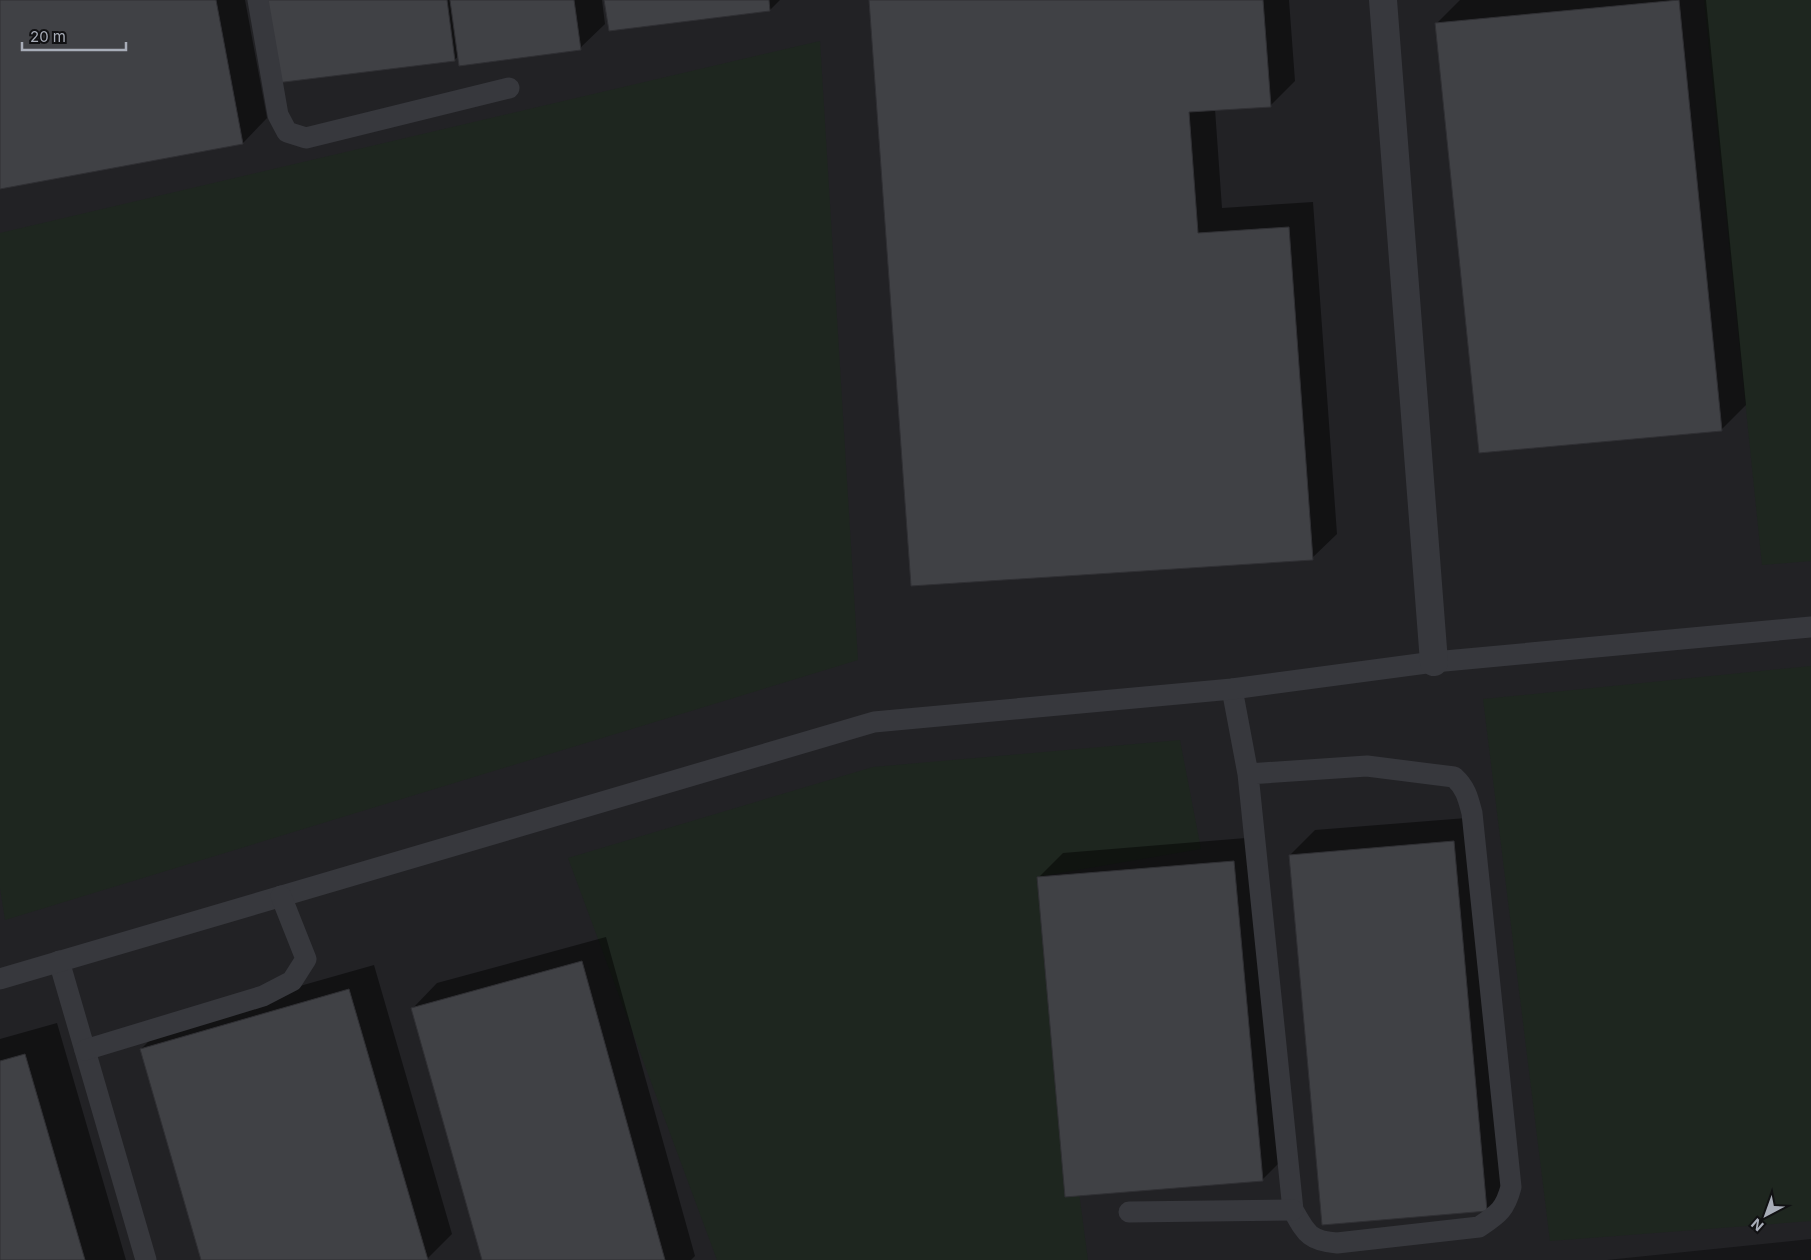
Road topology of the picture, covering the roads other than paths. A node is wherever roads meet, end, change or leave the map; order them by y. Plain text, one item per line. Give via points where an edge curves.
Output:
1 (258, 0) edge
2 (1384, 0) edge
3 (509, 88) dead end
4 (1811, 627) edge
5 (1434, 662) junction
6 (1232, 689) junction
7 (1248, 774) junction
8 (281, 896) junction
9 (59, 961) junction
10 (0, 979) edge
11 (85, 1050) junction
12 (1293, 1210) junction
13 (1129, 1212) dead end
14 (146, 1260) edge

1 - 3 lane via 278,115 287,132 306,138
2 - 5 street
4 - 5 lane
5 - 6 lane
6 - 7 lane
6 - 8 lane via 874,722
7 - 12 lane
7 - 12 lane via 1367,766 1454,778 1462,784 1472,813 1510,1187 1507,1202 1479,1227 1346,1242 1322,1242 1305,1232
8 - 9 lane
8 - 11 lane via 306,959 292,981 263,996
9 - 10 lane
9 - 11 lane
11 - 14 lane
12 - 13 lane

